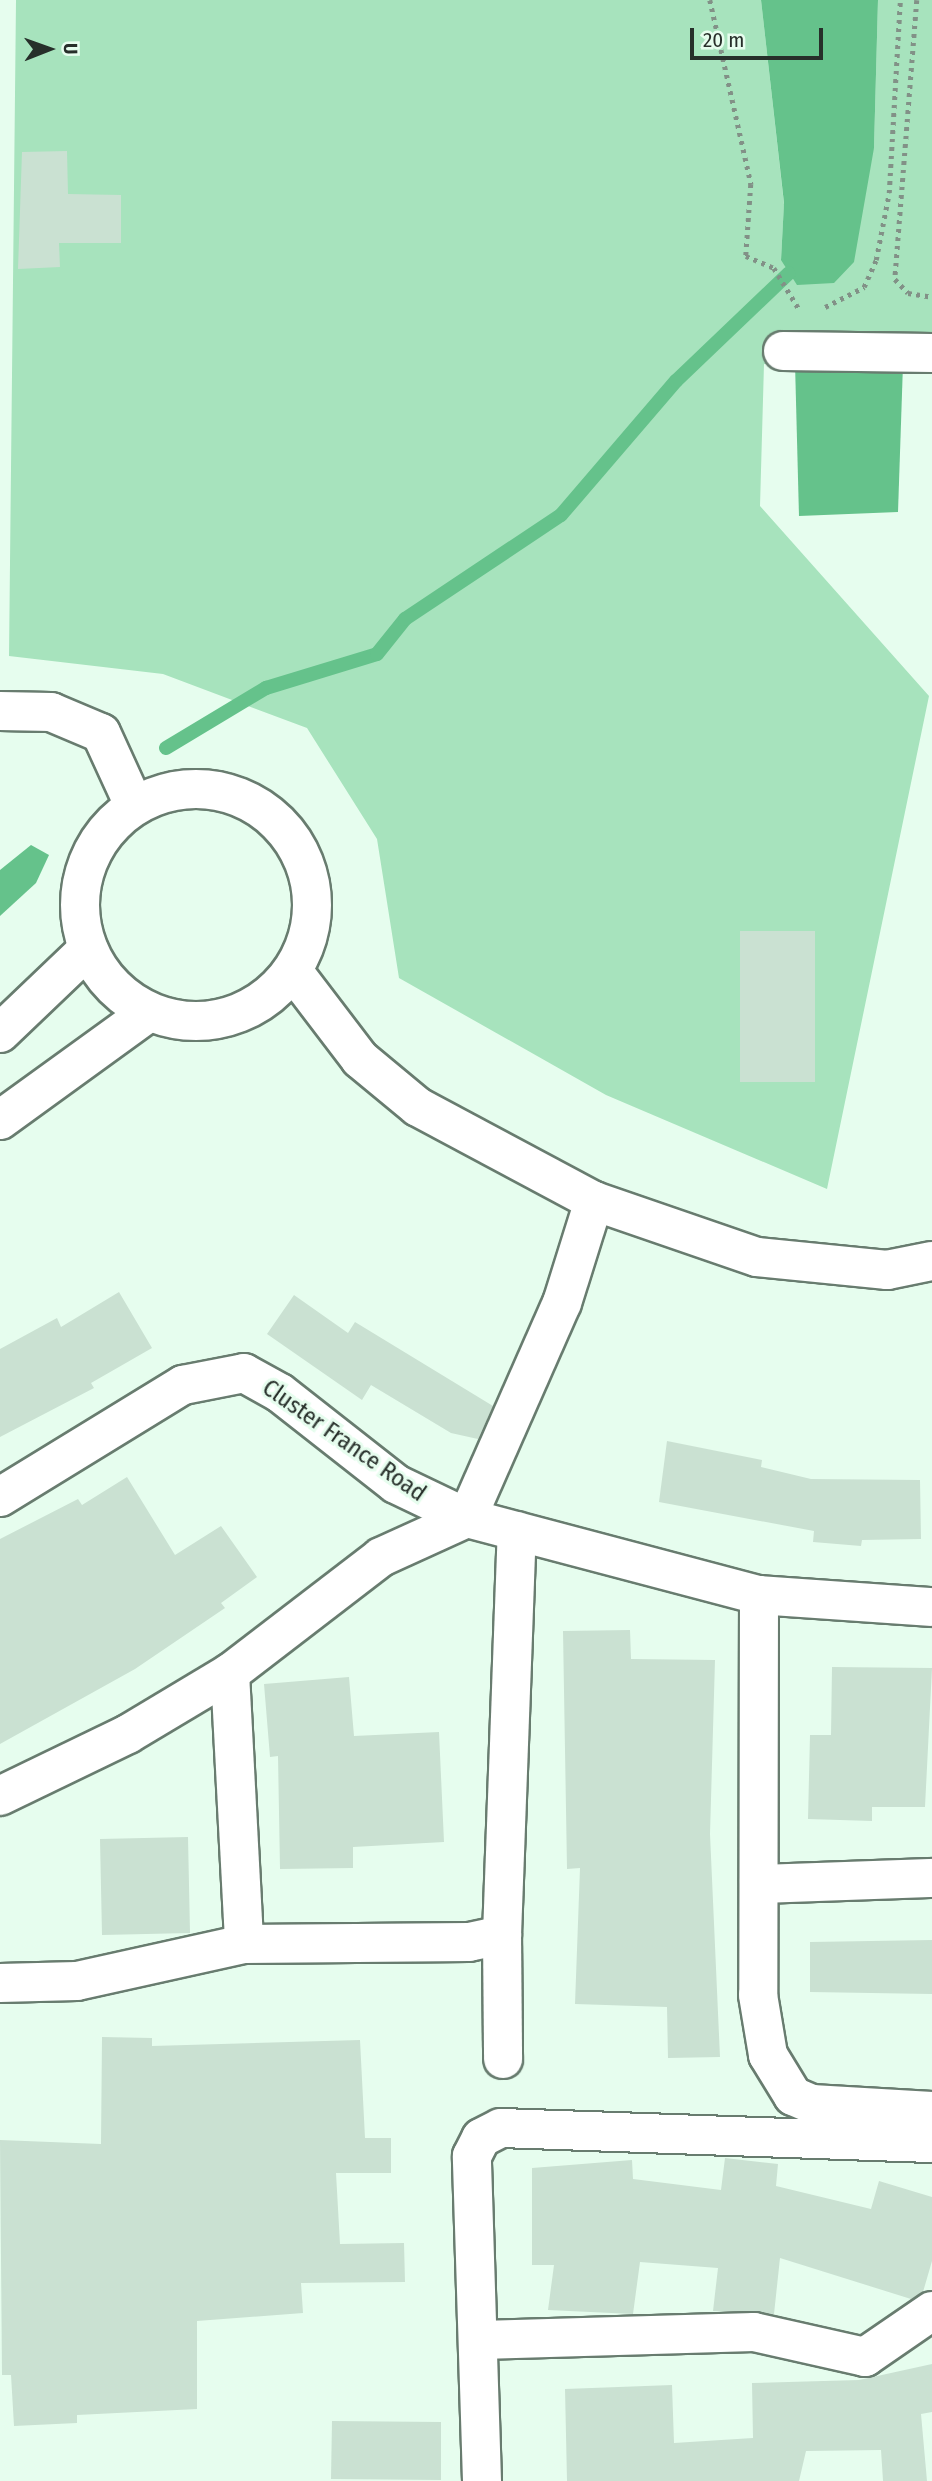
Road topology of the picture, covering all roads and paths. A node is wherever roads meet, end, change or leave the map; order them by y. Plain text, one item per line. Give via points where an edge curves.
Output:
1 (710, 0) edge
2 (900, 0) edge
3 (917, 0) edge
4 (932, 297) edge
5 (792, 298) dead end
6 (783, 351) joint
7 (932, 353) edge
8 (0, 711) edge
9 (134, 805) junction
10 (88, 949) junction
11 (293, 971) junction
12 (148, 1013) junction
13 (0, 1033) edge
14 (0, 1120) edge
15 (594, 1201) junction
16 (932, 1261) edge
17 (0, 1497) edge
18 (467, 1518) junction
19 (517, 1531) junction
20 (759, 1595) junction
21 (932, 1608) edge
22 (230, 1673) junction
23 (0, 1796) edge
24 (932, 1878) edge
25 (759, 1884) junction
26 (502, 1935) junction
27 (244, 1944) junction
28 (0, 1983) edge
29 (503, 2059) dead end
30 (932, 2111) edge
31 (932, 2144) edge
32 (932, 2311) edge
33 (481, 2340) junction
34 (482, 2481) edge

1 - 5 path via 751,184 746,256 774,268
2 - 6 path via 889,193 876,260 864,287 840,303 802,314
3 - 4 path via 895,279 908,293
6 - 7 street
8 - 9 street via 51,712 101,733
9 - 10 street via 104,832 85,869 79,909
9 - 11 street via 167,791 236,795 291,837 307,868 313,904 307,939
10 - 12 street via 112,987
10 - 13 street
11 - 12 street via 262,1001 212,1022
11 - 15 street via 360,1059 418,1107
12 - 14 street
15 - 16 street via 757,1257 887,1270
15 - 18 street via 562,1303
17 - 18 street, Cluster France Road via 183,1385 244,1373 280,1393 396,1484
18 - 19 street, Cluster France Road
18 - 22 street via 381,1557
19 - 20 street, Cluster France Road
19 - 26 street
20 - 21 street, Cluster France Road
20 - 25 street
22 - 23 street via 128,1734
22 - 27 street
24 - 25 street
25 - 30 street via 761,2028 780,2080 793,2096 843,2110
26 - 27 street via 469,1942
26 - 29 street
27 - 28 street via 77,1981
31 - 33 street via 501,2128 481,2138 472,2156
32 - 33 street via 864,2357 754,2332
33 - 34 street

